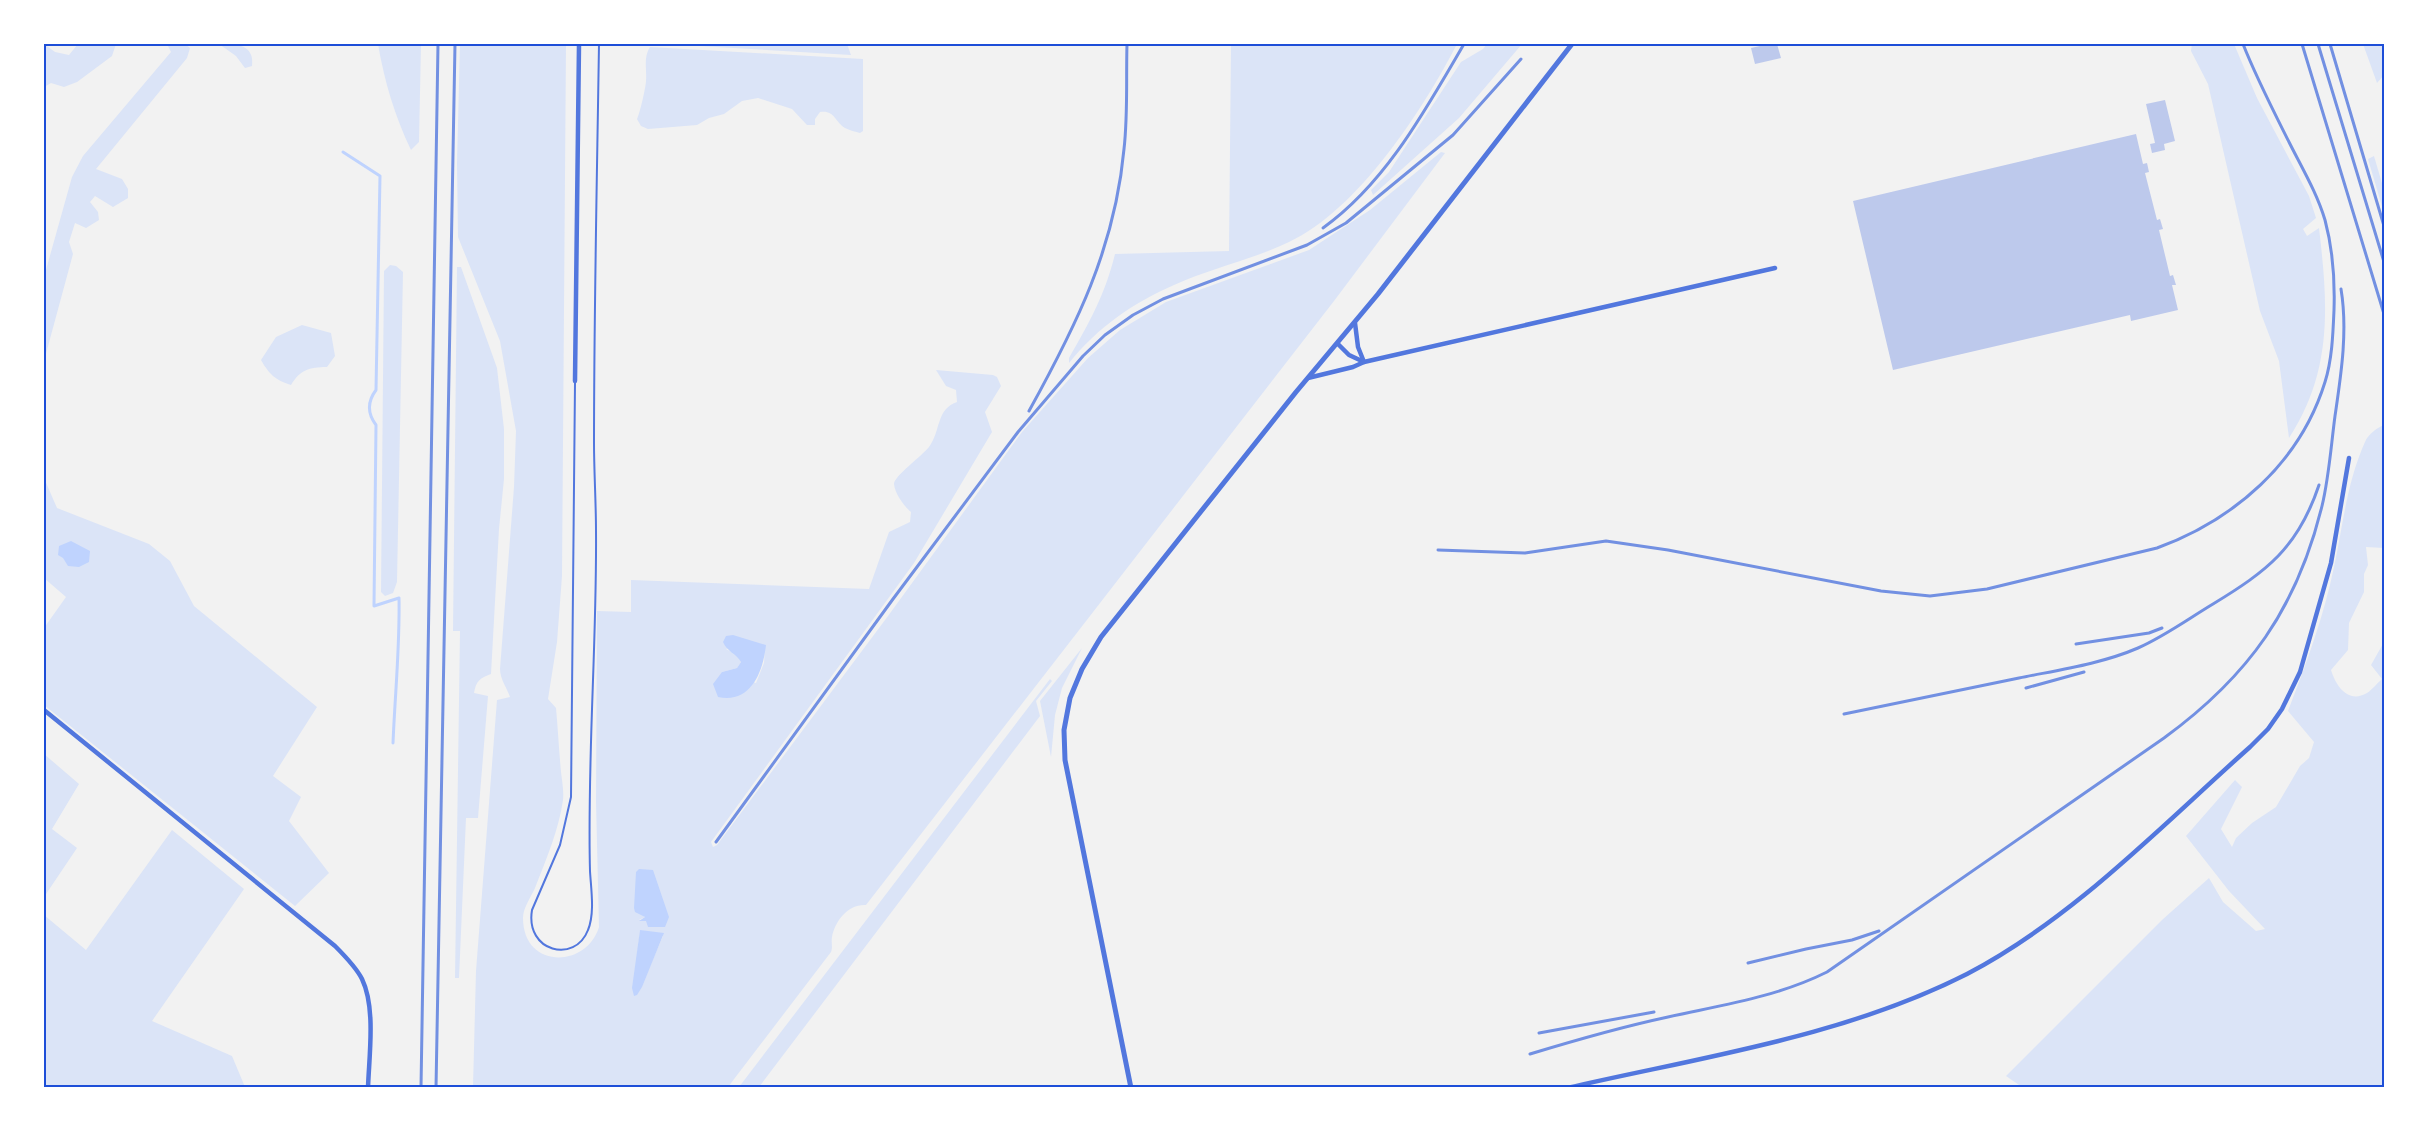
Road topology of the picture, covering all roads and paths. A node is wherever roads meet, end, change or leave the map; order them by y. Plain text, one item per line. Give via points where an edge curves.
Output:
1 (579, 44) edge
2 (599, 44) edge
3 (1572, 44) edge
4 (1775, 268) dead end
5 (1355, 323) junction
6 (1338, 344) junction
7 (1364, 362) junction
8 (1308, 378) junction
9 (575, 381) joint
10 (2349, 458) dead end
11 (44, 710) edge
12 (368, 1088) edge
13 (1131, 1088) edge
14 (1567, 1088) edge

1 - 9 street
2 - 9 lane via 591,919 584,938 576,945 556,950 540,941 530,921 563,837 572,797
3 - 5 street
4 - 7 street
5 - 6 street
5 - 7 street
6 - 7 street
6 - 8 street
7 - 8 street
8 - 13 street via 1101,637 1070,698 1064,747 1068,777
10 - 14 street via 2331,563 2300,672 2282,709 2250,747 2083,896 1985,964 1871,1014 1809,1034
11 - 12 street via 350,962 368,996

